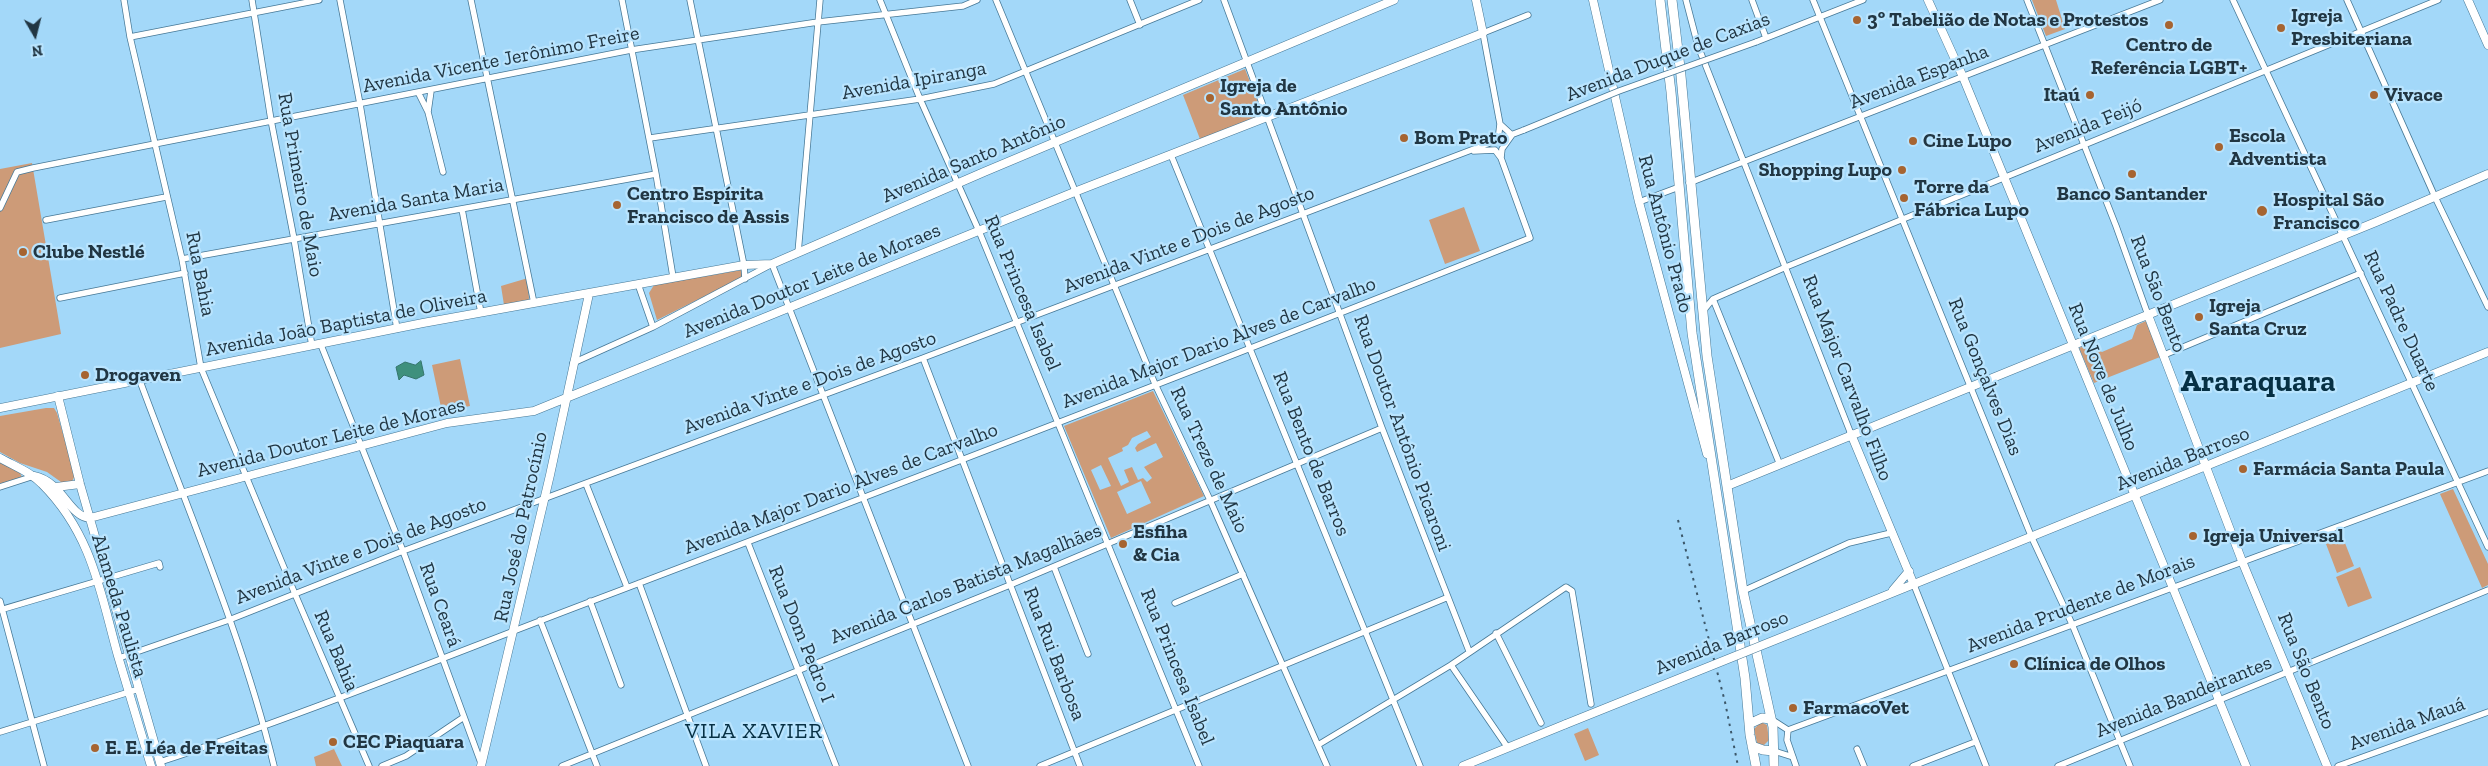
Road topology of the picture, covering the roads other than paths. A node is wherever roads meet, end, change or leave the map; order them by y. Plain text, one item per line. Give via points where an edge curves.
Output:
1 (124, 0) edge
2 (252, 0) edge
3 (319, 0) edge
4 (340, 0) edge
5 (472, 0) edge
6 (622, 0) edge
7 (690, 0) edge
8 (820, 0) edge
9 (880, 0) edge
10 (977, 0) edge
11 (996, 0) edge
12 (1130, 0) edge
13 (1199, 0) edge
14 (1224, 0) edge
15 (1394, 0) edge
16 (1476, 0) edge
17 (1593, 0) edge
18 (1660, 0) edge
19 (1672, 0) edge
20 (1686, 0) edge
21 (1752, 0) edge
22 (1813, 0) edge
23 (1863, 0) edge
24 (1928, 0) edge
25 (2027, 0) edge
26 (2160, 0) edge
27 (2234, 0) edge
28 (2347, 0) edge
29 (2438, 0) edge
30 (2468, 0) edge
31 (254, 12) junction
32 (886, 14) junction
33 (1528, 15) dead end
34 (1819, 17) junction
35 (818, 22) junction
36 (1140, 25) junction
37 (2361, 31) junction
38 (1483, 33) junction
39 (130, 37) junction
40 (1766, 38) junction
41 (698, 40) junction
42 (2044, 45) junction
43 (2488, 45) edge
44 (631, 50) junction
45 (1246, 62) junction
46 (2267, 71) junction
47 (1026, 72) junction
48 (1963, 77) junction
49 (487, 80) junction
50 (431, 91) junction
51 (419, 94) junction
52 (920, 99) junction
53 (360, 104) junction
54 (428, 112) junction
55 (809, 114) junction
56 (1861, 117) junction
57 (1268, 118) junction
58 (271, 120) junction
59 (1500, 124) junction
60 (715, 128) junction
61 (1512, 135) junction
62 (650, 138) junction
63 (1498, 140) junction
64 (1056, 141) junction
65 (155, 144) junction
66 (2084, 146) junction
67 (1474, 150) junction
68 (1171, 155) junction
69 (1500, 158) junction
70 (1744, 162) junction
71 (443, 172) dead end
72 (656, 174) junction
73 (2488, 174) edge
74 (2004, 178) junction
75 (958, 183) junction
76 (1689, 183) junction
77 (1679, 187) junction
78 (1077, 191) junction
79 (8, 195) junction
80 (166, 196) junction
81 (0, 197) edge
82 (2435, 197) junction
83 (514, 199) junction
84 (1639, 202) junction
85 (0, 208) edge
86 (462, 209) junction
87 (1304, 214) junction
88 (46, 220) dead end
89 (1903, 220) junction
90 (378, 223) junction
91 (979, 231) junction
92 (2344, 235) junction
93 (294, 239) junction
94 (1210, 249) junction
95 (798, 253) junction
96 (182, 259) junction
97 (772, 264) junction
98 (744, 265) junction
99 (1786, 267) junction
100 (184, 273) junction
101 (2361, 273) junction
102 (673, 278) junction
103 (744, 279) junction
104 (638, 284) junction
105 (1114, 285) junction
106 (589, 294) junction
107 (60, 298) dead end
108 (1713, 299) junction
109 (534, 303) junction
110 (790, 307) junction
111 (2488, 307) edge
112 (482, 312) junction
113 (1701, 313) junction
114 (1340, 314) junction
115 (2148, 315) junction
116 (1016, 323) junction
117 (653, 327) junction
118 (397, 329) junction
119 (320, 345) junction
120 (312, 346) junction
121 (2073, 346) junction
122 (1250, 349) junction
123 (2488, 352) edge
124 (2164, 355) junction
125 (923, 358) junction
126 (573, 362) junction
127 (201, 368) junction
128 (140, 381) junction
129 (2412, 383) junction
130 (1155, 384) junction
131 (1971, 386) junction
132 (822, 395) junction
133 (58, 396) junction
134 (565, 397) junction
135 (0, 408) edge
136 (1058, 423) junction
137 (1382, 428) junction
138 (1852, 434) junction
139 (360, 445) junction
140 (0, 458) edge
141 (963, 461) junction
142 (1298, 463) junction
143 (1780, 465) junction
144 (2206, 467) junction
145 (2488, 471) edge
146 (1713, 474) junction
147 (34, 476) junction
148 (246, 476) junction
149 (2458, 483) junction
150 (80, 484) junction
151 (586, 484) junction
152 (1727, 486) junction
153 (0, 487) edge
154 (56, 488) junction
155 (181, 493) junction
156 (2134, 496) junction
157 (862, 498) junction
158 (545, 499) junction
159 (1210, 500) junction
160 (90, 518) junction
161 (1891, 533) junction
162 (2032, 538) junction
163 (748, 542) junction
164 (1109, 544) junction
165 (2488, 547) edge
166 (403, 551) junction
167 (2242, 561) junction
168 (160, 567) dead end
169 (1054, 567) junction
170 (1909, 572) junction
171 (1243, 574) junction
172 (107, 579) junction
173 (98, 582) junction
174 (640, 583) junction
175 (1010, 585) junction
176 (1914, 585) junction
177 (627, 587) junction
178 (2172, 587) junction
179 (2488, 590) edge
180 (1743, 591) junction
181 (1890, 592) junction
182 (295, 594) junction
183 (1446, 598) junction
184 (0, 601) edge
185 (590, 601) junction
186 (1175, 602) dead end
187 (1, 610) edge
188 (228, 620) junction
189 (540, 620) junction
190 (911, 623) junction
191 (2072, 624) junction
192 (515, 629) junction
193 (1366, 632) junction
194 (1496, 633) junction
195 (1469, 652) junction
196 (1088, 654) dead end
197 (129, 655) junction
198 (119, 658) junction
199 (443, 658) junction
200 (1283, 665) junction
201 (1451, 665) junction
202 (798, 670) junction
203 (1948, 671) junction
204 (2290, 672) junction
205 (621, 684) dead end
206 (138, 689) junction
207 (129, 692) junction
208 (339, 698) junction
209 (1393, 699) junction
210 (2218, 701) junction
211 (1591, 704) dead end
212 (1176, 710) junction
213 (2488, 712) edge
214 (687, 715) junction
215 (464, 717) junction
216 (1771, 719) junction
217 (32, 723) junction
218 (1541, 723) dead end
219 (1748, 724) junction
220 (264, 728) junction
221 (1788, 730) junction
222 (0, 732) edge
223 (2120, 741) junction
224 (1975, 742) junction
225 (1318, 745) junction
226 (1752, 746) junction
227 (1508, 748) junction
228 (1857, 748) dead end
229 (1774, 751) junction
230 (1074, 752) junction
231 (592, 753) junction
232 (1793, 757) junction
233 (160, 764) edge
234 (481, 765) edge
235 (44, 766) edge
236 (151, 766) edge
237 (274, 766) edge
238 (369, 766) edge
239 (382, 766) edge
240 (562, 766) edge
241 (597, 766) edge
242 (706, 766) edge
243 (836, 766) edge
244 (968, 766) edge
245 (1040, 766) edge
246 (1080, 766) edge
247 (1199, 766) edge
248 (1327, 766) edge
249 (1420, 766) edge
250 (1463, 766) edge
251 (1756, 766) edge
252 (1774, 766) edge
253 (1796, 766) edge
254 (1864, 766) edge
255 (1913, 766) edge
256 (1986, 766) edge
257 (2058, 766) edge
258 (2130, 766) edge
259 (2246, 766) edge
260 (2327, 766) edge
261 (2338, 766) edge

1 - 39 street, Rua Bahia
2 - 31 street, Rua Primeiro de Maio
3 - 31 street
4 - 53 street
5 - 49 street
6 - 44 street
7 - 41 street
8 - 35 street
9 - 32 street, Rua Princesa Isabel
10 - 32 street, Avenida Vicente Jerônimo Freire via 963,6
11 - 47 street, Rua Treze de Maio
12 - 36 street
13 - 36 street, Avenida Ipiranga
14 - 45 street, Rua Doutor Antônio Picaroni
15 - 45 street, Avenida Santo Antônio
16 - 38 street
17 - 84 street, Rua Antônio Prado
18 - 77 main road
19 - 76 main road
20 - 70 street, Rua Major Carvalho Filho via 1698,46
21 - 40 street
22 - 34 street, Rua Gonçalves Dias
23 - 34 street, Avenida Duque de Caxias
24 - 48 street, Rua Nove de Julho
25 - 42 street, Rua São Bento
26 - 42 street, Avenida Espanha
27 - 46 street, Rua Padre Duarte
28 - 37 street
29 - 37 street, Avenida Feijó
30 - 43 street
31 - 39 street
31 - 58 street, Rua Primeiro de Maio
32 - 35 street, Avenida Vicente Jerônimo Freire
32 - 52 street, Rua Princesa Isabel
33 - 38 street, Avenida Doutor Leite de Moraes
34 - 40 street, Avenida Duque de Caxias
34 - 56 street, Rua Gonçalves Dias
35 - 41 street, Avenida Vicente Jerônimo Freire
35 - 55 street
36 - 47 street, Avenida Ipiranga
37 - 46 street, Avenida Feijó
37 - 82 street
38 - 57 street, Avenida Doutor Leite de Moraes
38 - 59 street
39 - 65 street, Rua Bahia
40 - 61 street, Avenida Duque de Caxias, bridge via 1619,91
41 - 44 street, Avenida Vicente Jerônimo Freire
41 - 60 street
42 - 48 street, Avenida Espanha
42 - 66 street, Rua São Bento
44 - 49 street, Avenida Vicente Jerônimo Freire
44 - 62 street
45 - 57 street, Rua Doutor Antônio Picaroni
45 - 64 street, Avenida Santo Antônio
46 - 66 street, Avenida Feijó
46 - 92 street, Rua Padre Duarte
47 - 52 street, Avenida Ipiranga via 994,84
47 - 64 street, Rua Treze de Maio
48 - 56 street, Avenida Espanha
48 - 74 street, Rua Nove de Julho
49 - 50 street, Avenida Vicente Jerônimo Freire
49 - 83 street
50 - 51 street, Avenida Vicente Jerônimo Freire
50 - 54 street
51 - 53 street, Avenida Vicente Jerônimo Freire
51 - 54 street
52 - 55 street, Avenida Ipiranga
52 - 75 street, Rua Princesa Isabel
53 - 58 street, Avenida Vicente Jerônimo Freire
53 - 90 street
54 - 71 street
55 - 60 street, Avenida Ipiranga
55 - 95 street
56 - 70 street, Avenida Espanha
56 - 89 street, Rua Gonçalves Dias
57 - 68 street, Avenida Doutor Leite de Moraes
57 - 87 street, Rua Doutor Antônio Picaroni
58 - 65 street, Avenida Vicente Jerônimo Freire
58 - 93 street, Rua Primeiro de Maio
59 - 61 street
59 - 63 street
60 - 62 street, Avenida Ipiranga
60 - 98 street
61 - 63 street, Avenida Vinte e Dois de Agosto
61 - 69 street
62 - 72 street
63 - 67 street, Avenida Vinte e Dois de Agosto
64 - 75 street, Avenida Santo Antônio
64 - 78 street, Rua Treze de Maio
65 - 79 street, Avenida Vicente Jerônimo Freire via 17,172
65 - 80 street, Rua Bahia
66 - 74 street, Avenida Feijó
66 - 115 street, Rua São Bento
67 - 69 street via 1495,150
67 - 87 street, Avenida Vinte e Dois de Agosto
68 - 78 street, Avenida Doutor Leite de Moraes
68 - 94 street, Rua Bento de Barros
69 - 114 street, Avenida Major Dario Alves de Carvalho via 1530,238
70 - 76 street, Avenida Espanha
70 - 99 street, Rua Major Carvalho Filho
72 - 83 street, Avenida Santa Maria
72 - 102 street
73 - 82 street
74 - 89 street, Avenida Feijó
74 - 121 street, Rua Nove de Julho
75 - 91 street, Rua Princesa Isabel
75 - 95 street, Avenida Santo Antônio
76 - 113 main road
77 - 84 street
77 - 146 main road via 1692,333
78 - 91 street, Avenida Doutor Leite de Moraes
78 - 105 street, Rua Treze de Maio
79 - 81 street
79 - 85 street
80 - 88 street
80 - 96 street, Rua Bahia
82 - 92 street
82 - 111 street
83 - 86 street, Avenida Santa Maria
83 - 109 street
84 - 146 street, Rua Antônio Prado
86 - 90 street, Avenida Santa Maria
86 - 112 street
87 - 94 street, Avenida Vinte e Dois de Agosto
87 - 114 street, Rua Doutor Antônio Picaroni
89 - 99 street, Avenida Feijó
89 - 131 street, Rua Gonçalves Dias
90 - 93 street, Avenida Santa Maria
90 - 118 street
91 - 110 street, Avenida Doutor Leite de Moraes
91 - 116 street, Rua Princesa Isabel
92 - 101 street, Rua Padre Duarte
92 - 115 street
93 - 96 street, Avenida Santa Maria
93 - 120 street, Rua Primeiro de Maio
94 - 105 street, Avenida Vinte e Dois de Agosto
94 - 122 street, Rua Bento de Barros
95 - 97 street, Avenida Santo Antônio
96 - 100 street, Rua Bahia
97 - 98 street, Avenida João Baptista de Oliveira
97 - 103 street, Avenida Santo Antônio
97 - 110 street
98 - 102 street, Avenida João Baptista de Oliveira
98 - 103 street
99 - 108 street, Avenida Feijó
99 - 138 street, Rua Major Carvalho Filho
100 - 107 street
100 - 127 street, Rua Bahia
101 - 124 street
101 - 129 street, Rua Padre Duarte
102 - 104 street, Avenida João Baptista de Oliveira
103 - 117 street, Avenida Santo Antônio
104 - 106 street, Avenida João Baptista de Oliveira
104 - 117 street
105 - 116 street, Avenida Vinte e Dois de Agosto
105 - 130 street, Rua Treze de Maio
106 - 109 street, Avenida João Baptista de Oliveira
106 - 126 street, Rua José do Patrocínio
108 - 113 street, Avenida Feijó
108 - 143 street
109 - 112 street, Avenida João Baptista de Oliveira
110 - 132 street
110 - 134 street, Avenida Doutor Leite de Moraes
112 - 118 street, Avenida João Baptista de Oliveira
113 - 152 main road
114 - 122 street, Avenida Major Dario Alves de Carvalho
114 - 137 street, Rua Doutor Antônio Picaroni
115 - 121 street
115 - 124 street, Rua São Bento
116 - 125 street, Avenida Vinte e Dois de Agosto
116 - 136 street, Rua Princesa Isabel
117 - 126 street, Avenida Santo Antônio
118 - 119 street, Avenida João Baptista de Oliveira
119 - 120 street, Avenida João Baptista de Oliveira
119 - 139 street, Rua Ceará
120 - 127 street, Avenida João Baptista de Oliveira
121 - 131 street
121 - 156 street, Rua Nove de Julho
122 - 130 street, Avenida Major Dario Alves de Carvalho
122 - 142 street, Rua Bento de Barros
123 - 129 street, Avenida Barroso
124 - 144 street, Rua São Bento
125 - 132 street, Avenida Vinte e Dois de Agosto
125 - 141 street, Rua Rui Barbosa
126 - 134 street, Rua José do Patrocínio
127 - 128 street, Avenida João Baptista de Oliveira
127 - 148 street, Rua Bahia
128 - 133 street, Avenida João Baptista de Oliveira
128 - 155 street
129 - 144 street, Avenida Barroso
129 - 149 street, Rua Padre Duarte
130 - 136 street, Avenida Major Dario Alves de Carvalho
130 - 159 street, Rua Treze de Maio
131 - 138 street
131 - 162 street, Rua Gonçalves Dias
132 - 151 street, Avenida Vinte e Dois de Agosto
132 - 157 street
133 - 135 street
133 - 150 street, Alameda Paulista
134 - 139 street, Avenida Doutor Leite de Moraes via 534,411 447,423
134 - 158 street, Rua José do Patrocínio
136 - 141 street, Avenida Major Dario Alves de Carvalho
136 - 164 street, Rua Princesa Isabel
137 - 142 street, Avenida Carlos Batista Magalhães
137 - 183 street, Rua Doutor Antônio Picaroni
138 - 143 street
138 - 161 street, Rua Major Carvalho Filho
139 - 148 street, Avenida Doutor Leite de Moraes
139 - 166 street, Rua Ceará
140 - 147 street, Alameda Paulista
141 - 157 street, Avenida Major Dario Alves de Carvalho
141 - 175 street, Rua Rui Barbosa
142 - 159 street, Avenida Carlos Batista Magalhães
142 - 193 street, Rua Bento de Barros
143 - 152 street
144 - 156 street, Avenida Barroso
144 - 167 street, Rua São Bento
145 - 149 street, Avenida Prudente de Morais
146 - 219 main road via 1745,678
147 - 153 street
147 - 154 street via 45,478
147 - 173 street, Alameda Paulista via 70,516 82,536
148 - 155 street, Avenida Doutor Leite de Moraes
148 - 182 street, Rua Bahia
149 - 165 street, Rua Padre Duarte
149 - 167 street, Avenida Prudente de Morais
150 - 154 street
150 - 160 street, Alameda Paulista
151 - 158 street, Avenida Vinte e Dois de Agosto
151 - 177 street
152 - 180 main road
154 - 160 street via 80,515
155 - 160 street, Avenida Doutor Leite de Moraes
155 - 188 street
156 - 162 street, Avenida Barroso
156 - 178 street, Rua Nove de Julho
157 - 163 street, Avenida Major Dario Alves de Carvalho
157 - 190 street
158 - 166 street, Avenida Vinte e Dois de Agosto
158 - 192 street, Rua José do Patrocínio
159 - 164 street, Avenida Carlos Batista Magalhães
159 - 171 street, Rua Treze de Maio
160 - 172 street, Alameda Paulista
161 - 170 street, Rua Major Carvalho Filho
161 - 180 street via 1849,544
162 - 176 street, Avenida Barroso
162 - 191 street, Rua Gonçalves Dias
163 - 174 street, Avenida Major Dario Alves de Carvalho
163 - 202 street, Rua Dom Pedro I
164 - 169 street, Avenida Carlos Batista Magalhães
164 - 212 street, Rua Princesa Isabel
166 - 182 street, Avenida Vinte e Dois de Agosto
166 - 199 street, Rua Ceará
167 - 178 street, Avenida Prudente de Morais
167 - 204 street, Rua São Bento
168 - 172 street via 159,564
169 - 175 street, Avenida Carlos Batista Magalhães
169 - 196 street
170 - 176 street, Rua Major Carvalho Filho
170 - 181 street, Avenida Barroso
171 - 186 street
171 - 200 street, Rua Treze de Maio
172 - 173 street
172 - 197 street, Alameda Paulista
173 - 187 street
173 - 198 street, Alameda Paulista
174 - 177 street, Avenida Major Dario Alves de Carvalho
174 - 214 street
175 - 190 street, Avenida Carlos Batista Magalhães
175 - 230 street, Rua Rui Barbosa
176 - 181 street, Avenida Barroso
176 - 203 street, Rua Major Carvalho Filho
177 - 185 street, Avenida Major Dario Alves de Carvalho
178 - 191 street, Avenida Prudente de Morais
178 - 210 street, Rua Nove de Julho
179 - 204 street, Avenida Bandeirantes
180 - 216 main road
181 - 227 street, Avenida Barroso, bridge
182 - 188 street, Avenida Vinte e Dois de Agosto
182 - 208 street, Rua Bahia
183 - 193 street
183 - 195 street, Rua Doutor Antônio Picaroni
184 - 187 street
185 - 189 street, Avenida Major Dario Alves de Carvalho
185 - 205 street
187 - 217 street
188 - 197 street, Avenida Vinte e Dois de Agosto
188 - 220 street
189 - 192 street, Avenida Major Dario Alves de Carvalho
189 - 231 street
190 - 202 street, Avenida Carlos Batista Magalhães
190 - 244 street
191 - 203 street, Avenida Prudente de Morais
191 - 223 street, Rua Gonçalves Dias
192 - 199 street, Avenida Major Dario Alves de Carvalho
192 - 234 street, Rua José do Patrocínio
193 - 200 street
193 - 209 street, Rua Bento de Barros
194 - 195 street
194 - 211 street via 1566,587 1572,591
194 - 218 street
195 - 201 street
197 - 198 street, Avenida Vinte e Dois de Agosto
197 - 206 street, Alameda Paulista
198 - 207 street, Alameda Paulista
199 - 208 street, Avenida Major Dario Alves de Carvalho
199 - 215 street, Rua Ceará
200 - 212 street
200 - 225 street, Rua Treze de Maio
201 - 209 street
201 - 227 street
202 - 214 street, Avenida Carlos Batista Magalhães
202 - 243 street, Rua Dom Pedro I
203 - 221 street, Avenida Prudente de Morais
203 - 224 street, Rua Major Carvalho Filho
204 - 210 street, Avenida Bandeirantes
204 - 260 street, Rua São Bento
206 - 207 street
206 - 233 street, Alameda Paulista
207 - 217 street
207 - 236 street, Alameda Paulista
208 - 220 street, Avenida Major Dario Alves de Carvalho
208 - 238 street, Rua Bahia
209 - 225 street
209 - 249 street, Rua Bento de Barros
210 - 223 street, Avenida Bandeirantes
210 - 259 street, Rua Nove de Julho
212 - 230 street
212 - 247 street, Rua Princesa Isabel
213 - 261 street, Avenida Mauá
214 - 231 street, Avenida Carlos Batista Magalhães
214 - 242 street
215 - 234 street, Rua Ceará
215 - 239 street via 406,756
216 - 219 main road via 1762,718
216 - 221 street
216 - 229 main road
217 - 222 street
217 - 235 street
219 - 226 main road
220 - 233 street, Avenida Major Dario Alves de Carvalho
220 - 237 street
221 - 232 street via 1787,740
223 - 257 street, Avenida Bandeirantes
223 - 258 street, Rua Gonçalves Dias
224 - 255 street
224 - 256 street, Rua Major Carvalho Filho
225 - 248 street, Rua Treze de Maio
226 - 229 main road
226 - 251 main road
227 - 250 street, Avenida Barroso
228 - 254 street
229 - 232 street
229 - 252 main road
230 - 245 street
230 - 246 street, Rua Rui Barbosa
231 - 240 street, Avenida Carlos Batista Magalhães
231 - 241 street
232 - 253 street

